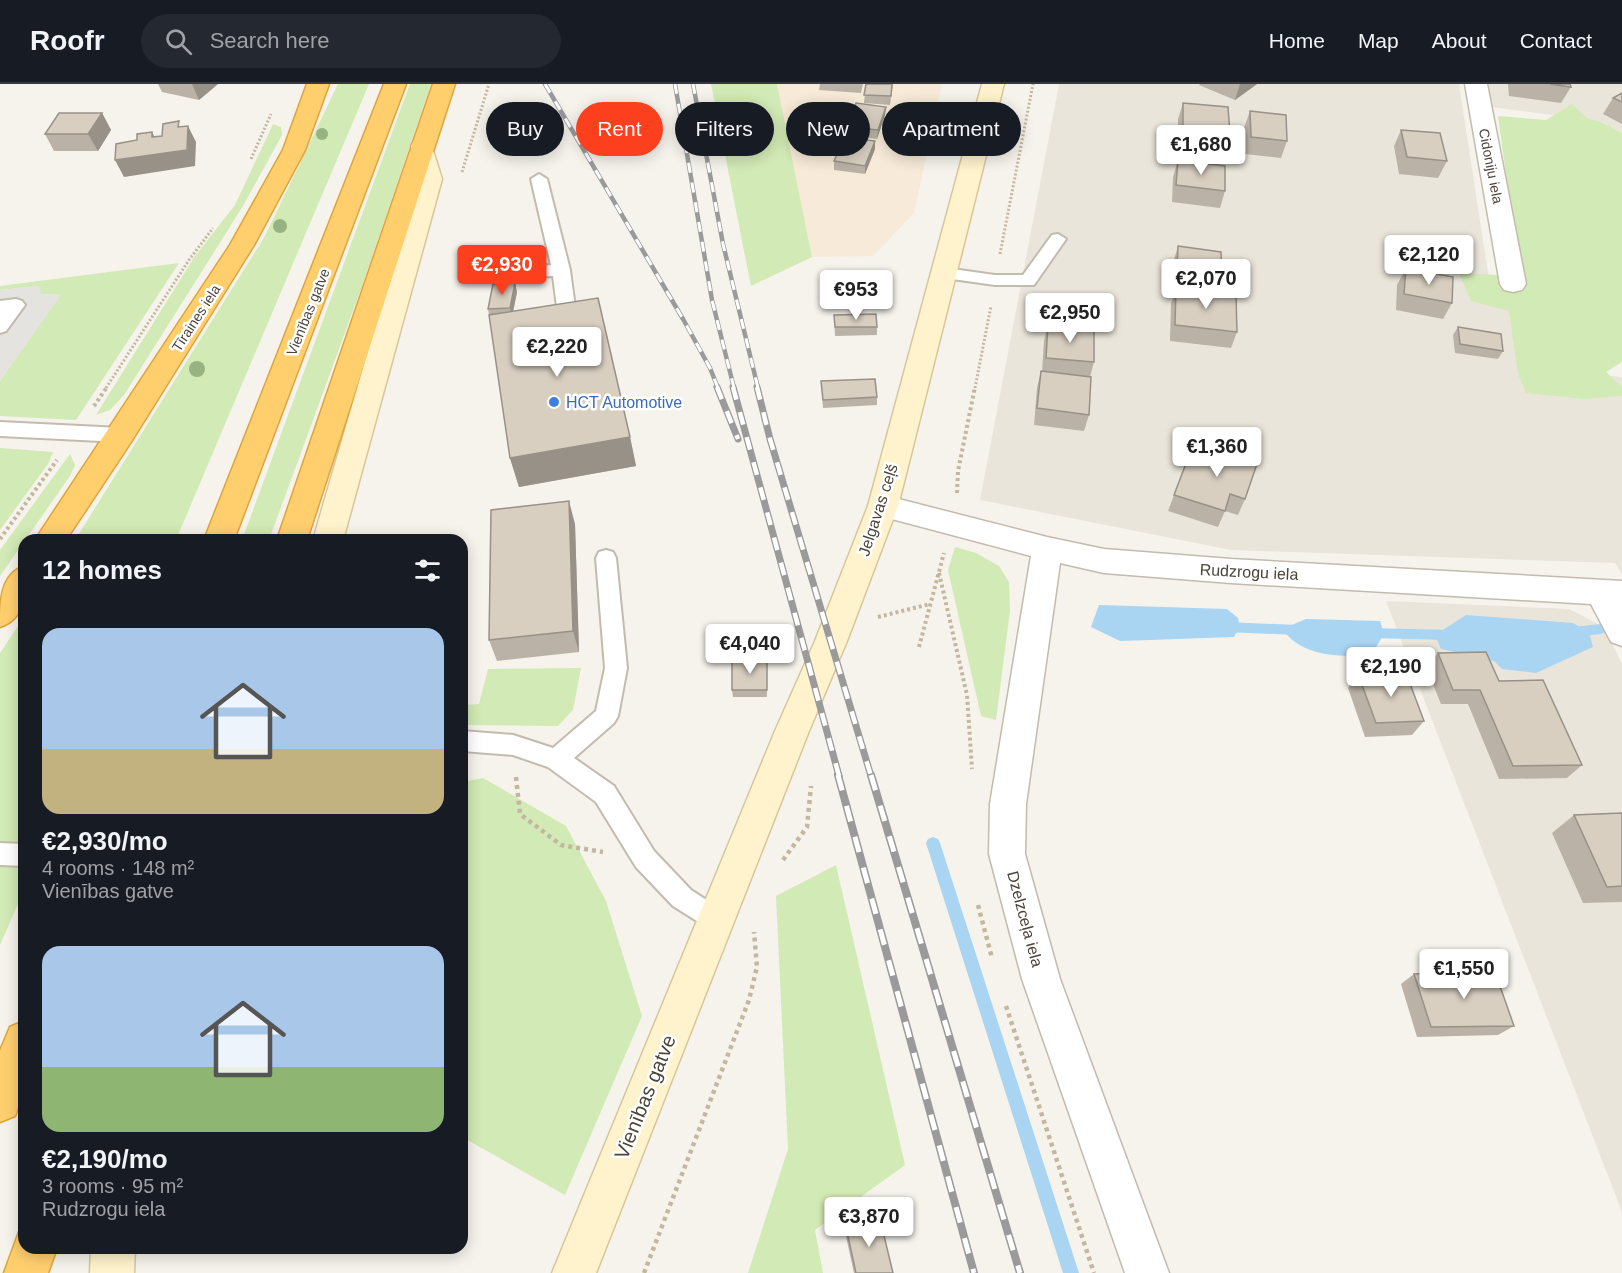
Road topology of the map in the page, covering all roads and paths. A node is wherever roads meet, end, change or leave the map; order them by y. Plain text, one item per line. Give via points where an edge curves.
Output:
1 (318, 84) edge
2 (395, 84) edge
3 (444, 84) edge
4 (993, 84) edge
5 (1476, 84) edge
6 (273, 110) dead end
7 (422, 146) junction
8 (250, 161) dead end
9 (539, 179) dead end
10 (218, 222) dead end
11 (1058, 239) dead end
12 (561, 270) junction
13 (945, 273) junction
14 (483, 275) dead end
15 (1513, 284) dead end
16 (0, 307) edge
17 (567, 323) edge
18 (0, 327) edge
19 (0, 429) edge
20 (76, 433) junction
21 (121, 435) junction
22 (883, 506) junction
23 (54, 534) edge
24 (221, 534) edge
25 (294, 534) edge
26 (330, 534) edge
27 (0, 539) edge
28 (1047, 549) junction
29 (606, 558) dead end
30 (939, 573) dead end
31 (18, 587) edge
32 (1612, 593) edge
33 (930, 604) junction
34 (0, 614) edge
35 (835, 630) junction
36 (1622, 633) edge
37 (919, 647) dead end
38 (468, 741) edge
39 (513, 745) junction
40 (556, 759) junction
41 (0, 854) edge
42 (18, 855) edge
43 (645, 859) junction
44 (716, 921) junction
45 (749, 1000) dead end
46 (18, 1056) edge
47 (0, 1101) edge
48 (33, 1254) edge
49 (113, 1254) edge
50 (26, 1273) edge
51 (112, 1273) edge
52 (574, 1273) edge
53 (644, 1273) edge
54 (1147, 1273) edge

1 - 21 highway, Tīraines iela via 294,150 242,245
2 - 24 highway, Vienības gatve
3 - 7 highway
4 - 13 main road, Jelgavas ceļš
5 - 15 street, Cidoniju iela
6 - 8 path
7 - 25 highway
7 - 26 main road via 430,179
9 - 12 lane
10 - 20 path
11 - 13 lane via 1028,282
12 - 14 lane
12 - 17 lane
13 - 22 main road, Jelgavas ceļš
16 - 18 lane via 16,305
19 - 20 lane
20 - 21 lane
20 - 27 path
21 - 23 highway, Tīraines iela
22 - 28 street, Rudzrogu iela
22 - 35 main road, Jelgavas ceļš
28 - 32 street, Rudzrogu iela via 1104,561 1175,568
28 - 54 street, Dzelzceļa iela via 1008,804 1007,854 1041,979
29 - 40 lane via 616,668 606,716
30 - 33 path
31 - 34 highway
32 - 36 street
33 - 35 path via 877,617 869,632
33 - 37 path
35 - 44 main road, Jelgavas ceļš
38 - 39 lane
39 - 40 lane
39 - 43 path via 520,813 561,845
40 - 43 lane via 605,795
41 - 42 lane
43 - 44 lane via 682,898
44 - 52 main road, Vienības gatve
45 - 53 path
46 - 47 highway
48 - 50 highway
49 - 51 main road

